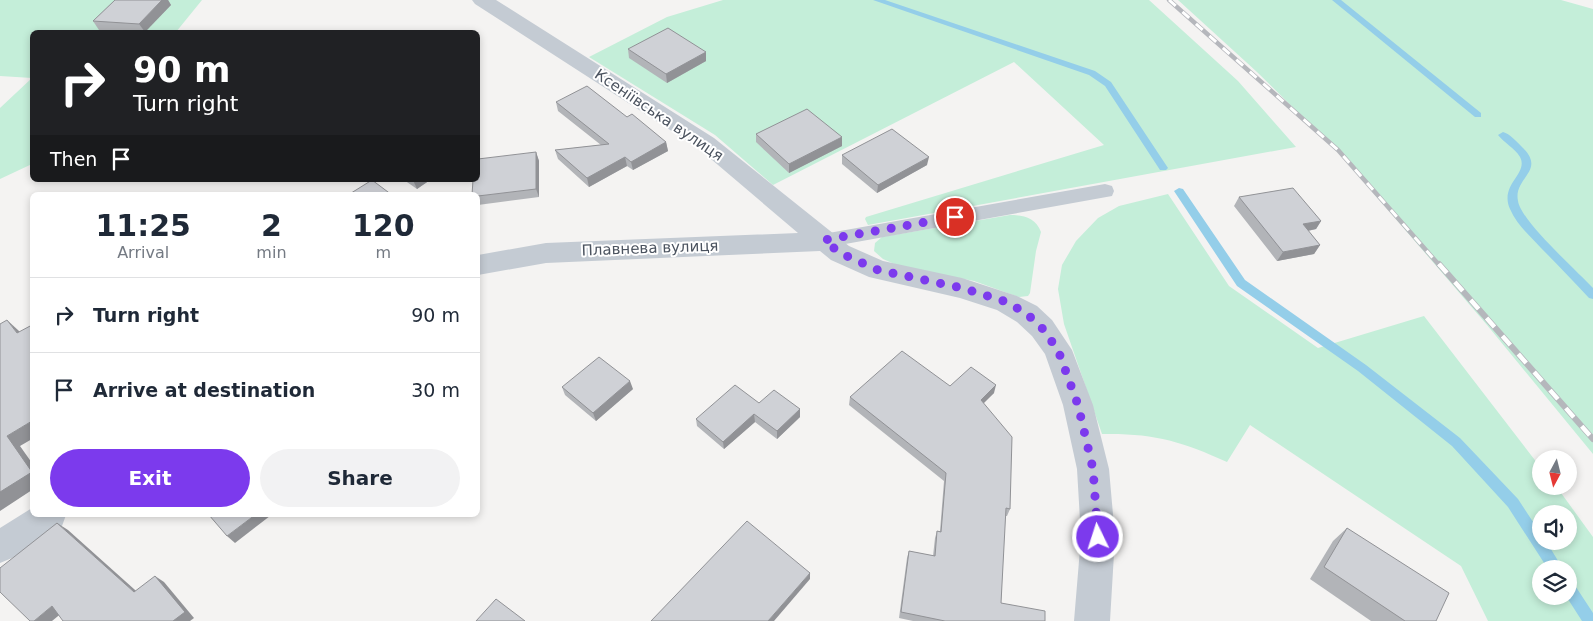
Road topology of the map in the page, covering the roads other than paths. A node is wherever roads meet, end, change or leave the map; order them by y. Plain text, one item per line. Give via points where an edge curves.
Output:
1 (482, 0) edge
2 (1105, 191) dead end
3 (824, 240) junction
4 (480, 265) edge
5 (47, 517) edge
6 (0, 546) edge
7 (1092, 621) edge

1 - 3 street, Ксеніївська вулиця via 706,143
2 - 3 lane
3 - 4 street, Плавнева вулиця via 546,253
3 - 7 street, Ксеніївська вулиця via 840,253 878,270 954,286 1007,302 1042,328 1058,350 1078,405 1093,469 1098,537
5 - 6 street

